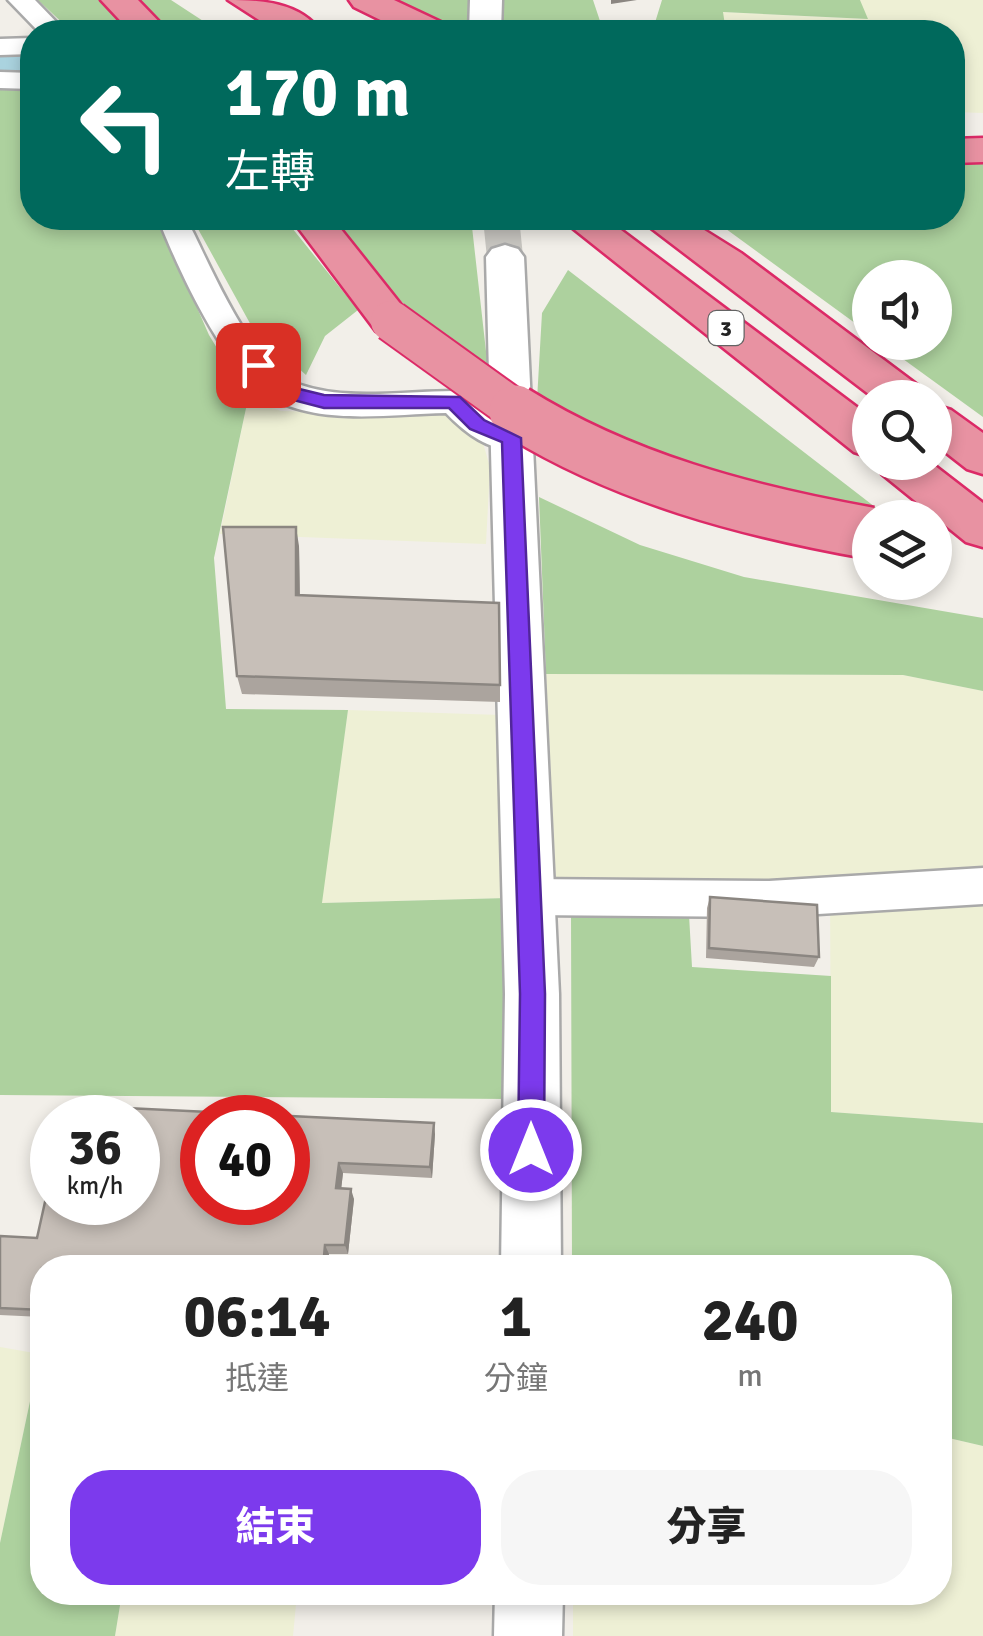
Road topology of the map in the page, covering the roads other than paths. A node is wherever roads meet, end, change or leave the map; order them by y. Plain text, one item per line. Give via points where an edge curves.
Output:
1 (21, 0) edge
2 (118, 0) edge
3 (245, 0) edge
4 (366, 0) edge
5 (332, 8) dead end
6 (41, 20) edge
7 (139, 20) edge
8 (281, 20) edge
9 (352, 20) edge
10 (407, 20) edge
11 (178, 230) edge
12 (320, 230) edge
13 (596, 230) edge
14 (677, 230) edge
15 (505, 257) tunnel mouth
16 (880, 380) edge
17 (852, 427) edge
18 (952, 434) edge
19 (511, 438) junction
20 (983, 458) edge
21 (921, 480) edge
22 (983, 529) edge
23 (852, 530) edge
24 (952, 543) edge
25 (983, 544) edge
26 (983, 886) edge
27 (529, 897) junction
28 (530, 1255) edge
29 (529, 1605) edge
30 (528, 1636) edge

1 - 6 street
2 - 7 highway
3 - 8 highway
4 - 10 highway
5 - 9 highway
11 - 19 street via 236,339 280,390 324,402 454,402 477,425
12 - 23 highway, bridge via 390,320 490,396 667,484
13 - 17 highway, 3
14 - 16 highway, 3
15 - 19 street
18 - 20 highway
19 - 27 street
21 - 22 highway
24 - 25 highway
26 - 27 street via 770,899
27 - 28 street
29 - 30 street

